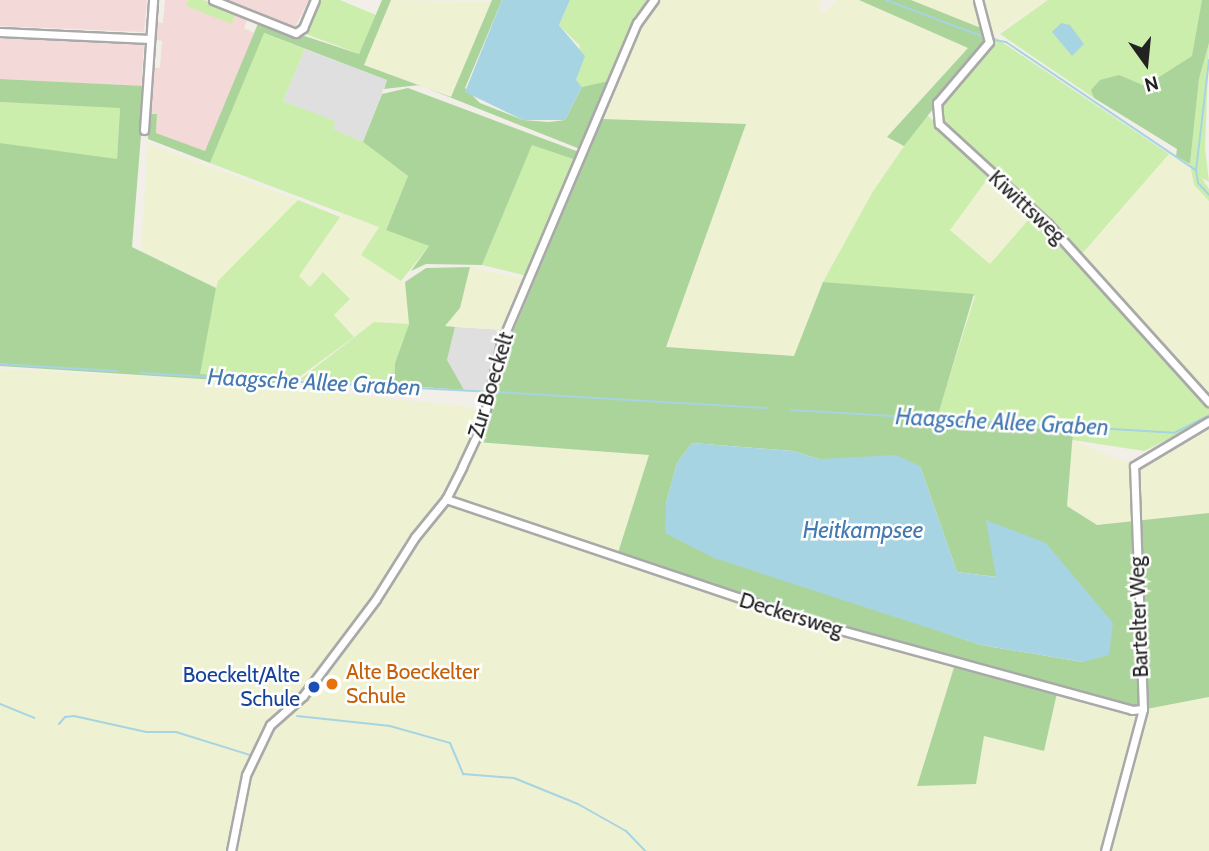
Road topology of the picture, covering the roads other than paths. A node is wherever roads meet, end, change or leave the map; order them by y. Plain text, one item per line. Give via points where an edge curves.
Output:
1 (153, 0) edge
2 (213, 0) edge
3 (315, 0) edge
4 (654, 0) edge
5 (978, 0) edge
6 (0, 32) edge
7 (150, 39) junction
8 (144, 130) dead end
9 (1209, 402) edge
10 (1209, 421) edge
11 (446, 499) junction
12 (1143, 709) junction
13 (231, 851) edge
14 (1105, 851) edge

1 - 7 street
2 - 3 street via 296,33 303,28
4 - 11 street, Zur Boeckelt via 637,23 501,343 483,422
5 - 9 street, Kiwittsweg via 989,42 937,103 939,124 1048,224
6 - 7 street
7 - 8 street
10 - 12 street, Bartelter Weg via 1134,466
11 - 12 street, Deckersweg via 815,623 1132,710
11 - 13 street, Zur Boeckelt via 303,696 275,716 246,775
12 - 14 street, Bartelter Weg

